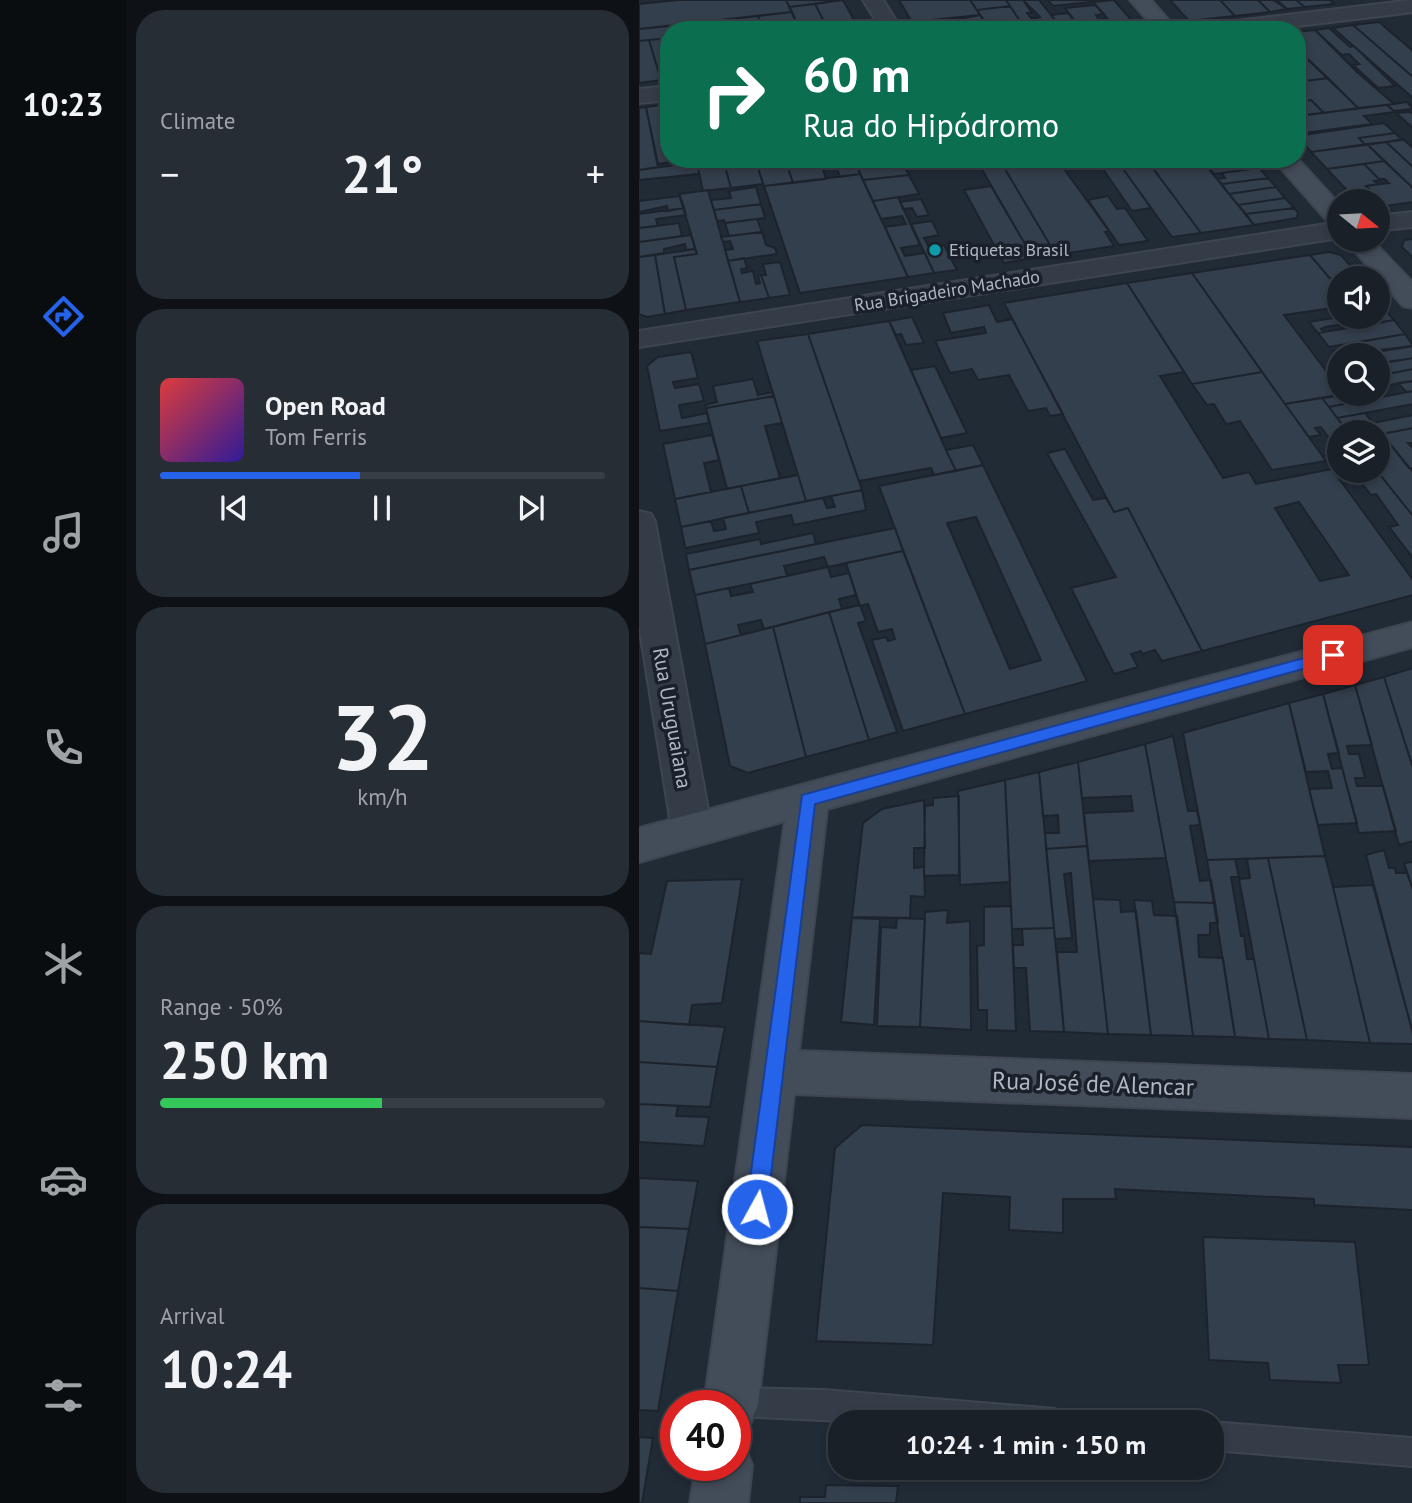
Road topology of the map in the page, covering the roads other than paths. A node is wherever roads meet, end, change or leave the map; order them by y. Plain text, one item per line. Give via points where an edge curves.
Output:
1 (873, 0) edge
2 (1140, 0) edge
3 (1412, 6) edge
4 (886, 21) edge
5 (1159, 21) edge
6 (1286, 21) edge
7 (660, 94) edge
8 (639, 96) edge
9 (1293, 168) edge
10 (1327, 206) edge
11 (1412, 219) edge
12 (1390, 222) edge
13 (1327, 232) edge
14 (1369, 252) edge
15 (1412, 300) edge
16 (639, 339) edge
17 (639, 522) edge
18 (1412, 634) edge
19 (808, 800) junction
20 (692, 831) junction
21 (639, 845) edge
22 (775, 1072) junction
23 (1412, 1097) edge
24 (733, 1390) edge
25 (751, 1404) edge
26 (897, 1410) edge
27 (1224, 1437) edge
28 (1412, 1452) edge
29 (722, 1481) edge
30 (719, 1503) edge

1 - 4 street
2 - 5 street
3 - 6 street
7 - 8 street
9 - 10 street
11 - 12 street
13 - 16 street, Rua Brigadeiro Machado
14 - 15 street
17 - 20 street, Rua Uruguaiana
18 - 19 street
19 - 20 street
19 - 22 street
20 - 21 street
22 - 23 street, Rua José de Alencar
22 - 24 street
25 - 26 lane
27 - 28 lane
29 - 30 street

